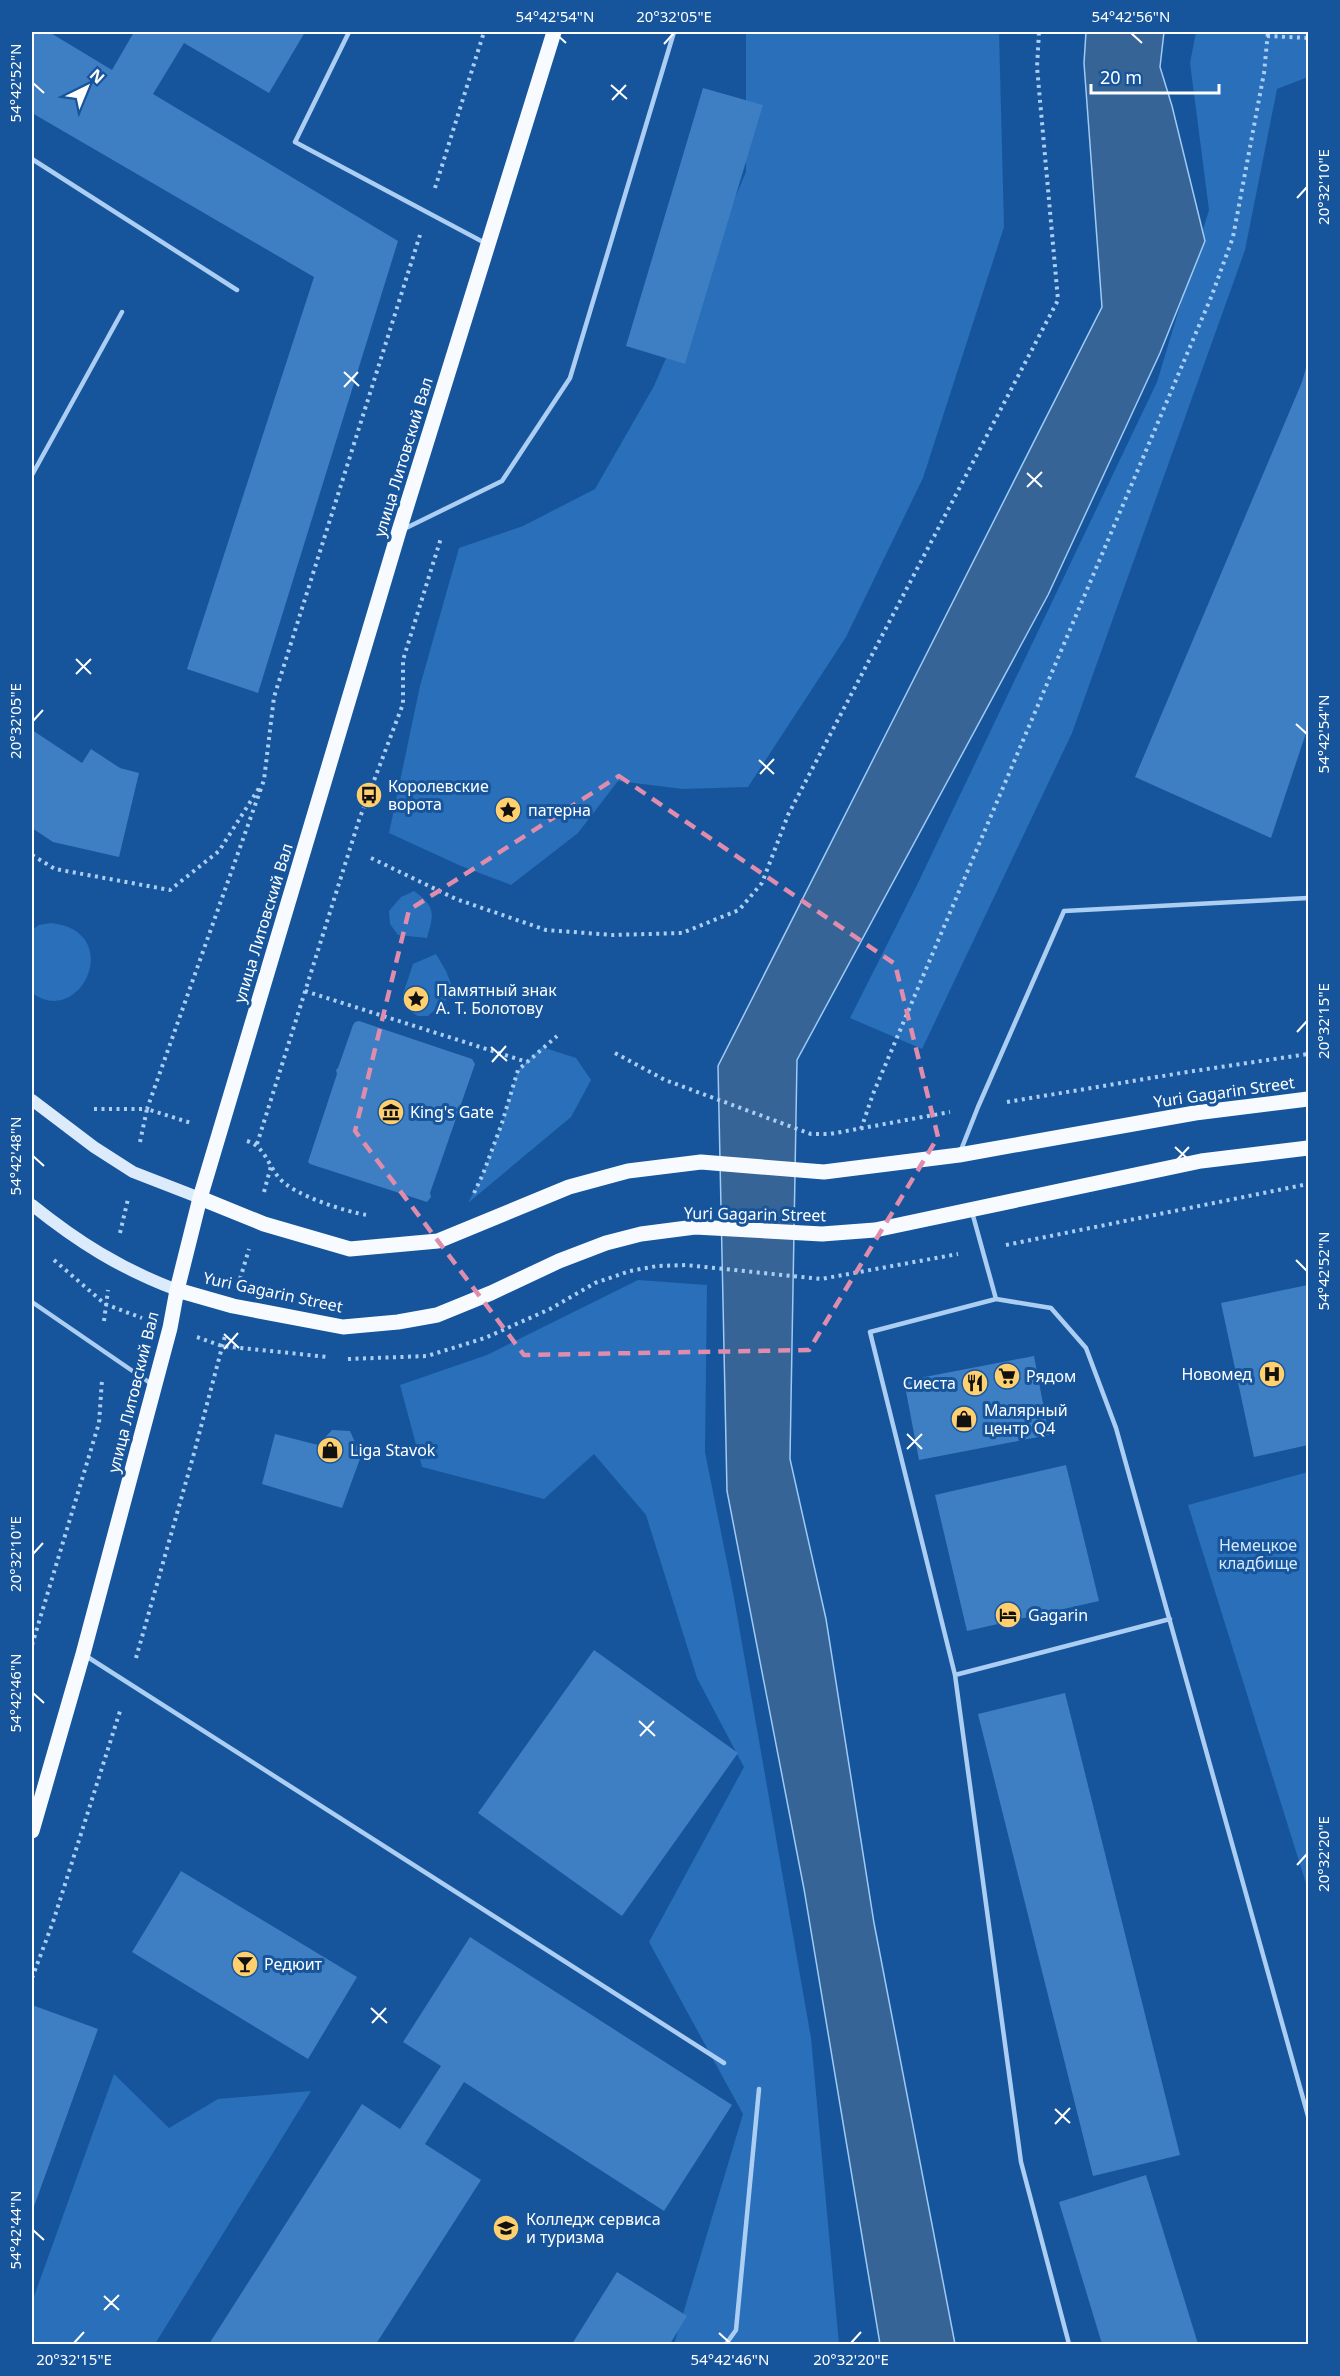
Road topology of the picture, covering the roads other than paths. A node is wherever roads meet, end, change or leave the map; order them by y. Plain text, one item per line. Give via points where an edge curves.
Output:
1 (349, 32) edge
2 (554, 32) edge
3 (674, 32) edge
4 (32, 159) edge
5 (488, 244) junction
6 (237, 290) dead end
7 (122, 312) dead end
8 (32, 475) edge
9 (399, 531) junction
10 (1308, 898) edge
11 (1308, 1099) edge
12 (32, 1100) edge
13 (1308, 1148) edge
14 (959, 1155) junction
15 (200, 1198) junction
16 (32, 1205) edge
17 (971, 1209) junction
18 (177, 1290) junction
19 (996, 1299) junction
20 (32, 1302) edge
21 (154, 1386) junction
22 (1170, 1619) junction
23 (83, 1654) junction
24 (955, 1675) junction
25 (32, 1832) edge
26 (724, 2063) dead end
27 (759, 2089) dead end
28 (1308, 2116) edge
29 (726, 2344) edge
30 (1069, 2344) edge

1 - 5 lane via 295,142
2 - 5 main road, улица Литовский Вал
3 - 9 lane via 570,378 502,481
4 - 6 lane
5 - 9 main road, улица Литовский Вал
7 - 8 lane
9 - 15 main road, улица Литовский Вал
10 - 14 lane via 1064,911
11 - 14 main road, Yuri Gagarin Street via 1195,1113
12 - 15 main road via 133,1172
13 - 17 main road, Yuri Gagarin Street via 1201,1161
14 - 15 main road, Yuri Gagarin Street via 824,1172 701,1162 628,1171 569,1187 438,1241 350,1249 256,1221
15 - 18 main road, улица Литовский Вал
16 - 18 main road via 114,1263
17 - 18 main road, Yuri Gagarin Street via 875,1230 822,1234 695,1227 641,1234 559,1261 437,1315 398,1322 343,1327 233,1306
17 - 19 lane
18 - 21 main road, улица Литовский Вал
19 - 22 lane via 1051,1308 1086,1348 1116,1428
19 - 24 lane via 870,1332
20 - 21 lane
21 - 23 main road, улица Литовский Вал
22 - 24 lane
22 - 28 lane
23 - 25 main road, улица Литовский Вал
23 - 26 lane
24 - 30 lane via 1021,2162
27 - 29 lane via 736,2330

